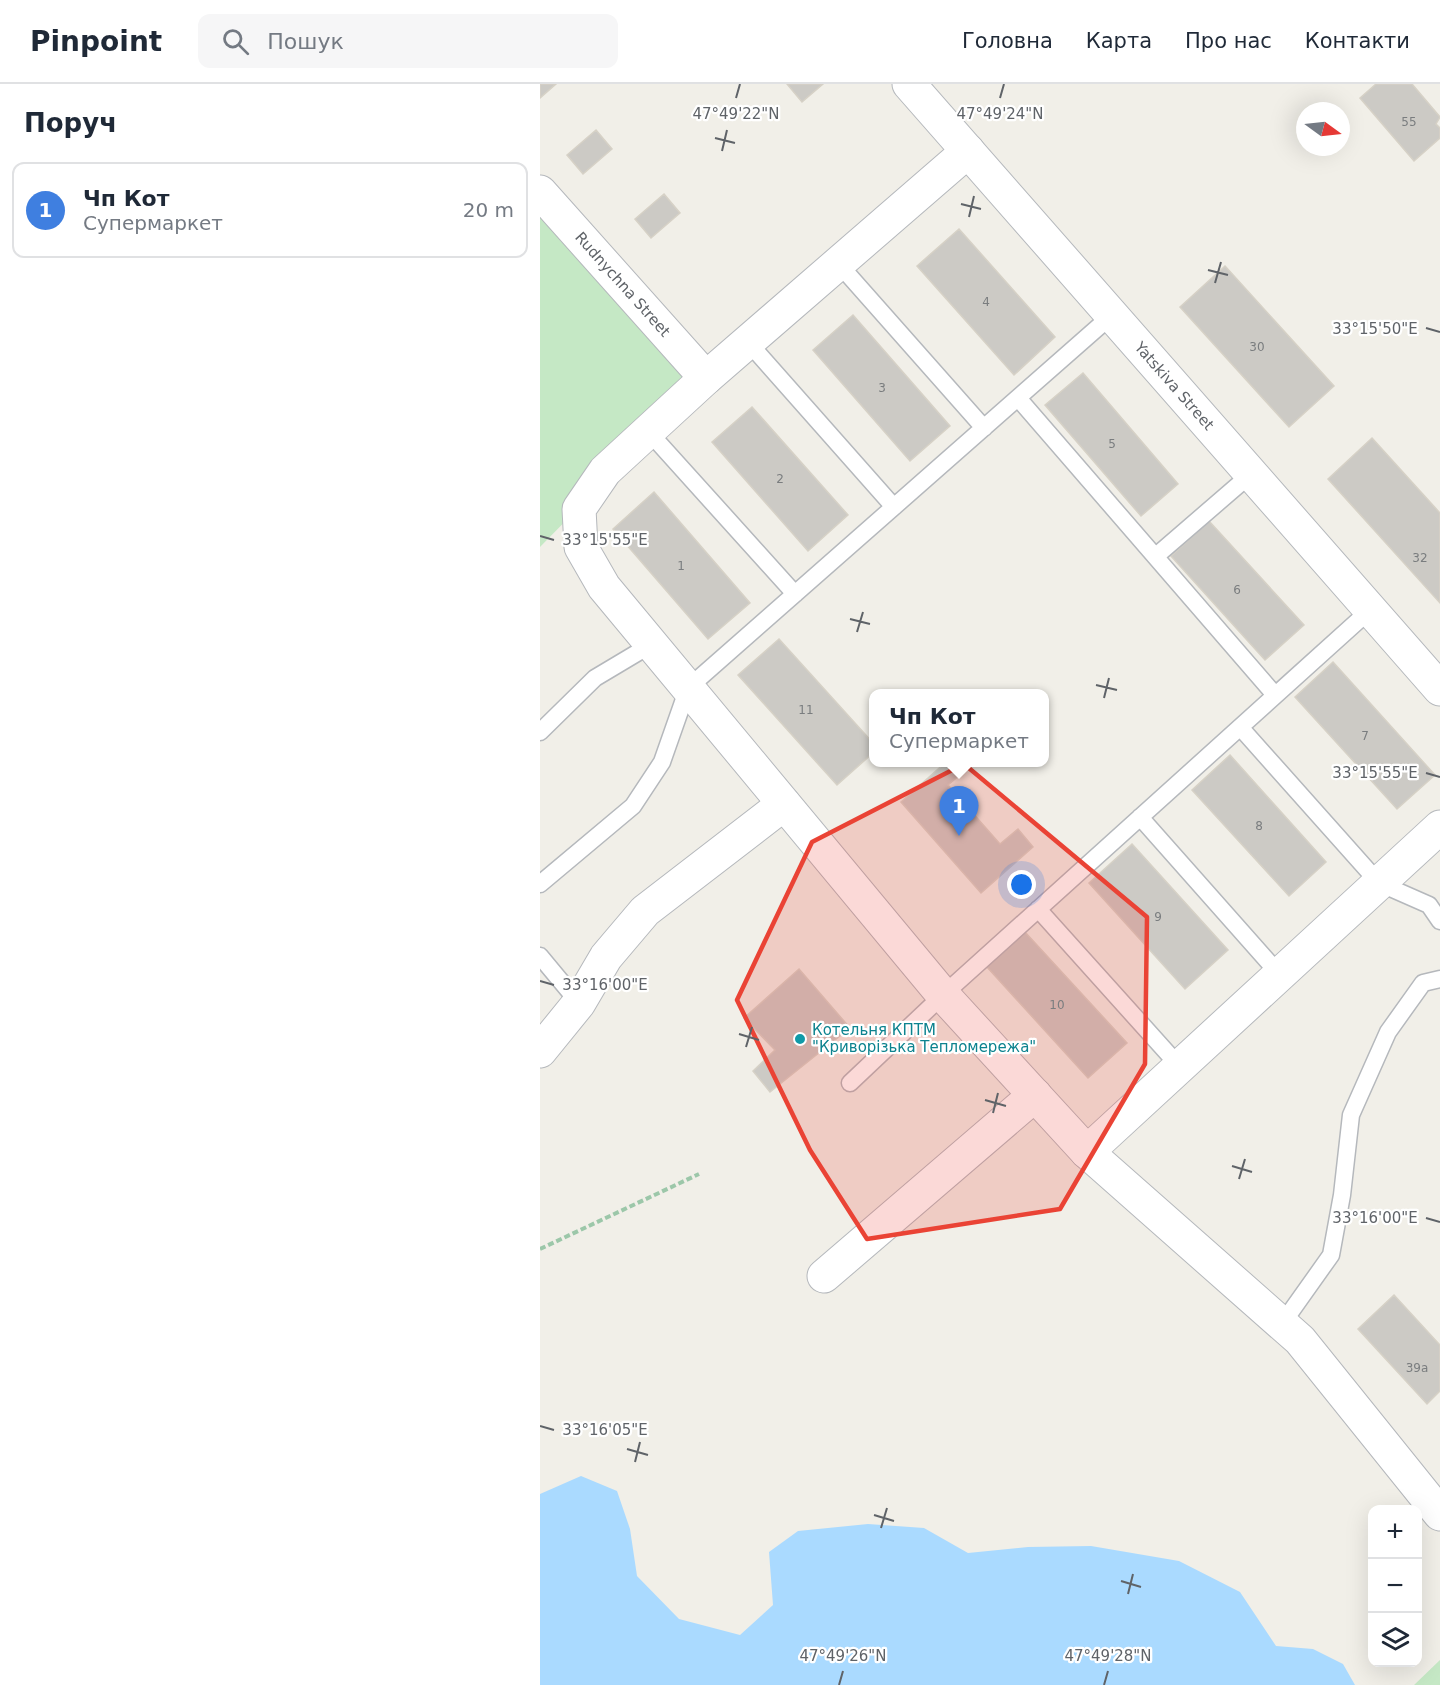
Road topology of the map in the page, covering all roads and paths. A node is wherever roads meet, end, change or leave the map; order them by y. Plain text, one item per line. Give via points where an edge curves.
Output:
1 (909, 84) edge
2 (968, 151) junction
3 (540, 192) edge
4 (838, 263) junction
5 (1112, 315) junction
6 (748, 342) junction
7 (706, 378) junction
8 (1018, 398) junction
9 (984, 428) junction
10 (648, 431) junction
11 (1251, 474) junction
12 (894, 507) junction
13 (1156, 556) junction
14 (795, 594) junction
15 (1370, 610) junction
16 (652, 644) junction
17 (688, 688) junction
18 (1440, 689) edge
19 (1275, 695) junction
20 (1240, 727) junction
21 (540, 732) edge
22 (784, 804) junction
23 (1140, 817) junction
24 (1440, 827) edge
25 (1379, 883) junction
26 (540, 884) edge
27 (1038, 909) junction
28 (1440, 921) edge
29 (540, 956) edge
30 (1280, 975) junction
31 (1440, 979) edge
32 (943, 995) junction
33 (579, 1003) junction
34 (540, 1051) edge
35 (1180, 1067) junction
36 (850, 1083) dead end
37 (1035, 1095) junction
38 (1088, 1152) junction
39 (699, 1174) dead end
40 (540, 1249) edge
41 (824, 1276) dead end
42 (1282, 1324) junction
43 (1440, 1514) edge

1 - 2 street, Yatskiva Street
2 - 4 street
2 - 5 street, Yatskiva Street
3 - 7 street, Rudnychna Street
4 - 6 street
4 - 9 lane
5 - 8 lane
5 - 11 street, Yatskiva Street
6 - 7 street
6 - 12 lane
7 - 10 street
8 - 9 lane
8 - 13 lane
9 - 12 lane
10 - 14 lane
10 - 16 street via 605,471 579,509 581,547 604,587
11 - 13 lane
11 - 15 street, Yatskiva Street
12 - 14 lane
13 - 19 lane
14 - 17 lane
15 - 18 street, Yatskiva Street
15 - 19 lane
16 - 17 street
16 - 21 lane via 595,678
17 - 22 street
17 - 26 lane via 662,762 633,806
19 - 20 lane
20 - 23 lane
20 - 25 lane
22 - 32 street
22 - 33 street via 645,911 606,957
23 - 27 lane
23 - 30 lane
24 - 25 street
25 - 28 lane via 1428,905
25 - 30 street
27 - 32 lane
27 - 35 lane
29 - 33 lane
30 - 35 street
31 - 42 lane via 1423,983 1388,1032 1351,1115 1331,1256
32 - 36 lane
32 - 37 street
33 - 34 street
35 - 38 street
37 - 38 street
37 - 41 street
38 - 42 street
39 - 40 path
42 - 43 street via 1300,1340

